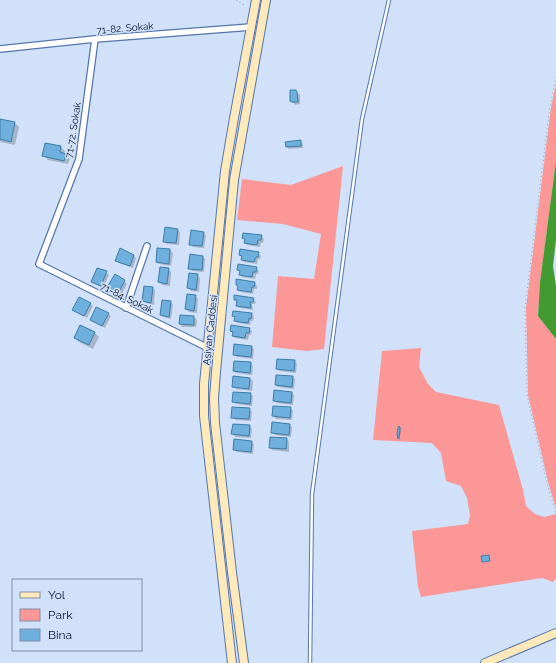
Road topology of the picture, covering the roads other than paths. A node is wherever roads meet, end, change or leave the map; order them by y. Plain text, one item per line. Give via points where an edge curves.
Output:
1 (256, 0) edge
2 (266, 0) edge
3 (389, 0) edge
4 (251, 27) junction
5 (95, 39) junction
6 (0, 49) edge
7 (147, 246) dead end
8 (39, 264) joint
9 (126, 308) junction
10 (208, 348) junction
11 (555, 636) edge
12 (232, 663) edge
13 (244, 663) edge
14 (310, 663) edge
15 (485, 663) edge
16 (499, 663) edge

1 - 4 street, Aşiyan Caddesi
2 - 13 street, Aşiyan Caddesi via 234,180 214,398
3 - 14 lane via 362,119 312,494
4 - 5 street, 71-82. Sokak
4 - 10 street, Aşiyan Caddesi via 225,171
5 - 6 street, 71-82. Sokak
5 - 8 street, 71-72. Sokak via 79,159
7 - 9 street
8 - 9 street, 71-84. Sokak
9 - 10 street, 71-84. Sokak
10 - 12 street, Aşiyan Caddesi via 204,416
11 - 15 street
11 - 16 street

